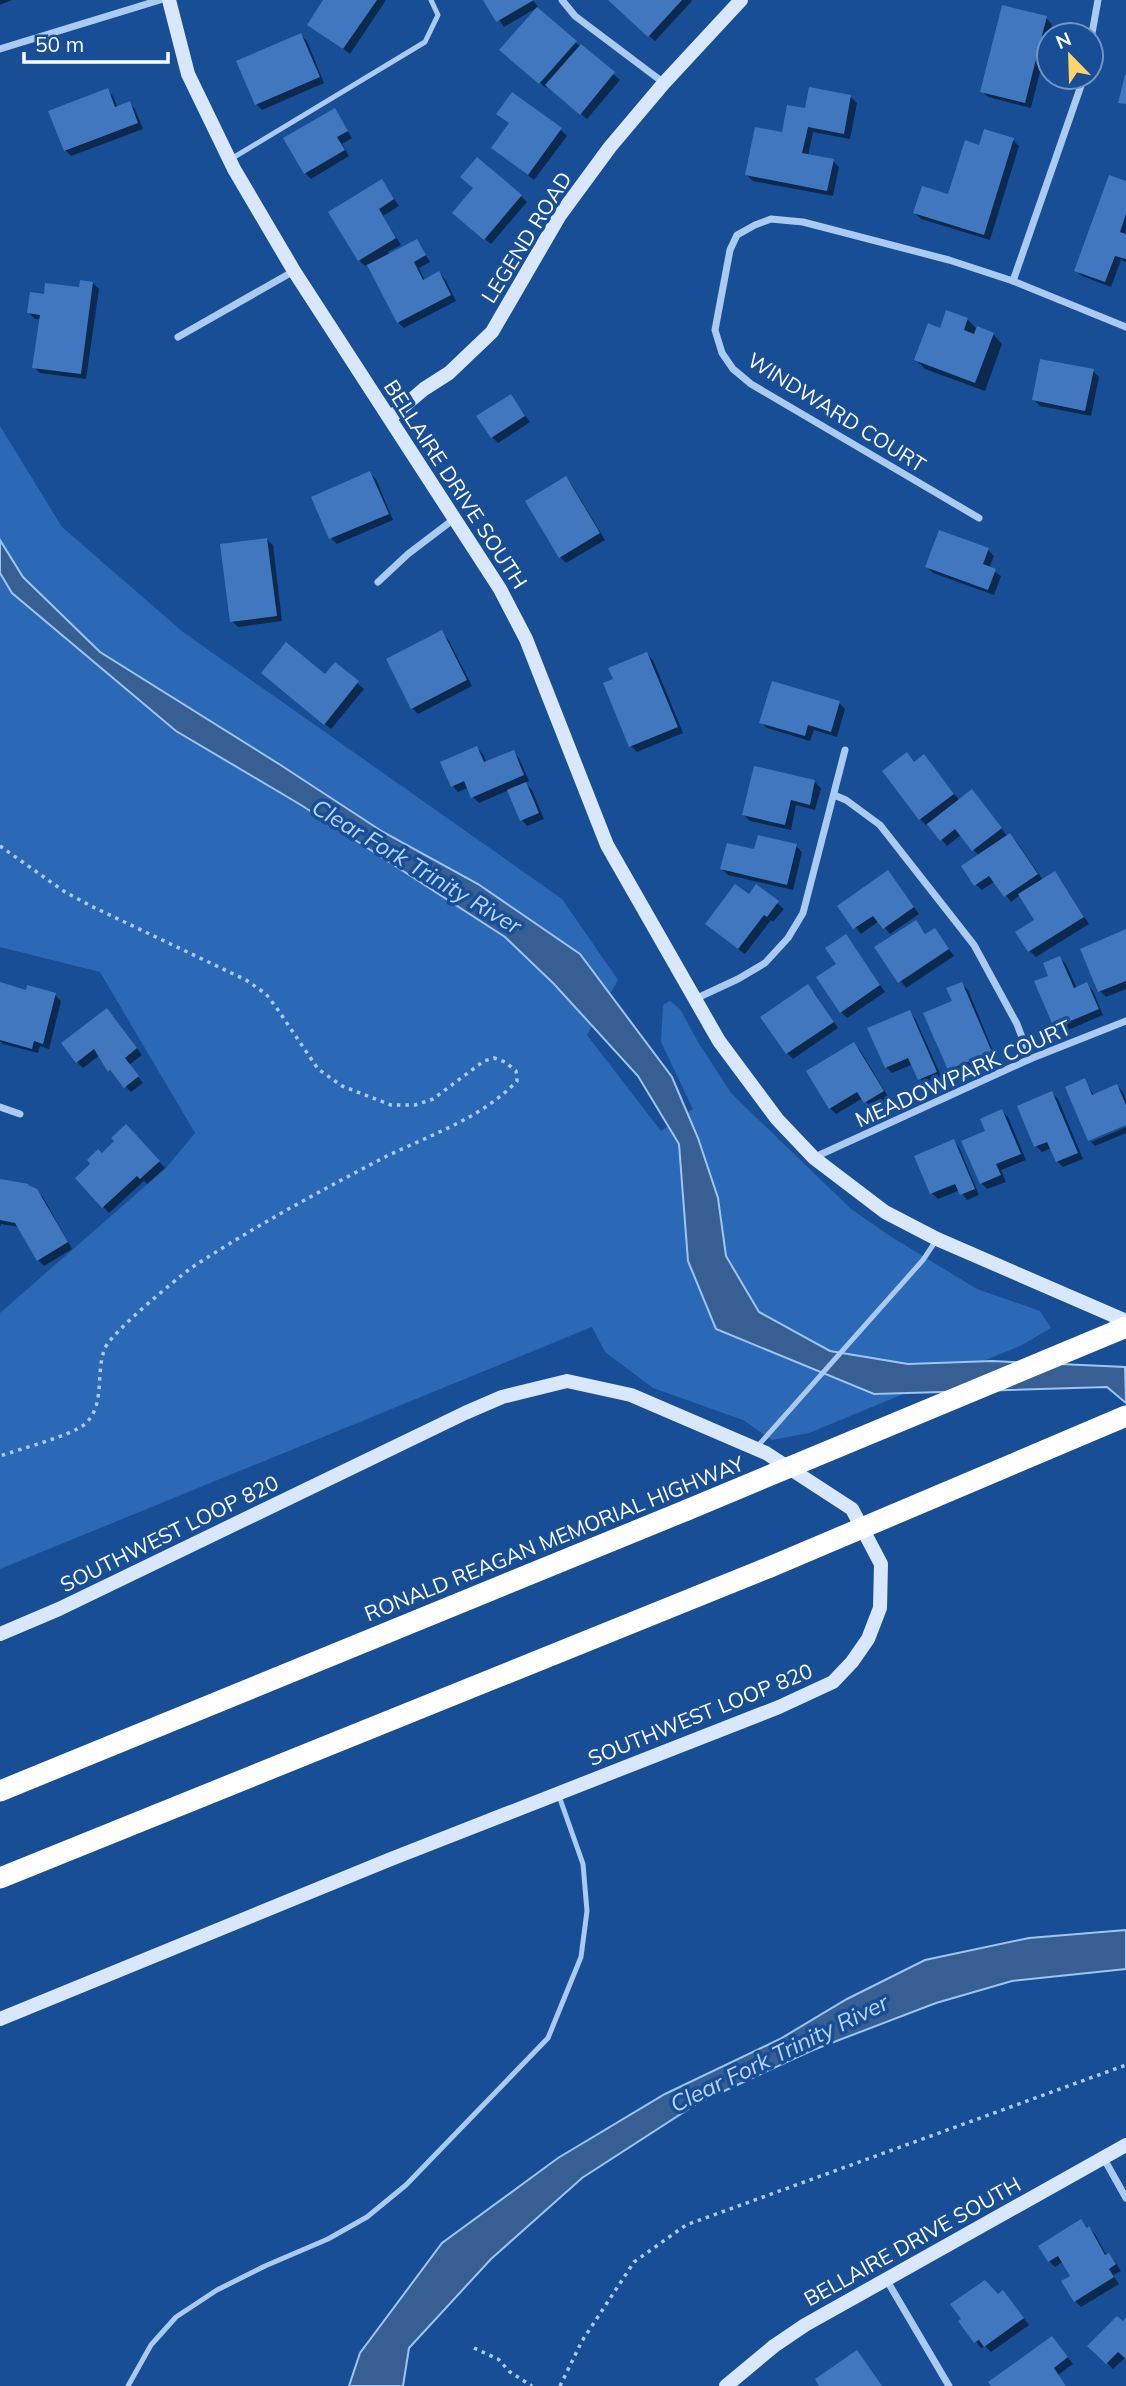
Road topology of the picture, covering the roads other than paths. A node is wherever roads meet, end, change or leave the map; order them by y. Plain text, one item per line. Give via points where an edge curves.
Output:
1 (160, 0) edge
2 (169, 0) edge
3 (430, 0) edge
4 (562, 0) edge
5 (741, 0) edge
6 (1098, 0) edge
7 (1094, 21) edge
8 (0, 49) edge
9 (664, 83) junction
10 (1079, 91) edge
11 (230, 160) junction
12 (294, 271) junction
13 (1013, 281) junction
14 (1126, 327) edge
15 (178, 337) dead end
16 (390, 418) junction
17 (979, 518) dead end
18 (455, 519) junction
19 (378, 582) dead end
20 (845, 750) dead end
21 (834, 794) junction
22 (695, 999) junction
23 (1126, 1021) edge
24 (1030, 1059) junction
25 (0, 1107) edge
26 (20, 1114) dead end
27 (814, 1158) junction
28 (937, 1240) junction
29 (1126, 1321) edge
30 (1126, 1327) edge
31 (1126, 1416) edge
32 (756, 1448) junction
33 (0, 1634) edge
34 (0, 1791) edge
35 (558, 1794) junction
36 (0, 1878) edge
37 (0, 2019) edge
38 (1126, 2144) edge
39 (1103, 2157) junction
40 (1126, 2198) edge
41 (885, 2278) junction
42 (128, 2386) edge
43 (726, 2386) edge
44 (949, 2386) edge

1 - 8 street
2 - 11 street, BELLAIRE DRIVE SOUTH via 188,74
3 - 11 lane via 438,15 425,42
4 - 9 street via 575,16
5 - 9 street, LEGEND ROAD
6 - 7 street
9 - 16 street, LEGEND ROAD via 560,215 492,332 449,373
10 - 13 street
11 - 12 street, BELLAIRE DRIVE SOUTH
12 - 15 street
12 - 16 street, BELLAIRE DRIVE SOUTH
13 - 14 street, WINDWARD COURT
13 - 17 street, WINDWARD COURT via 906,248 803,222 771,219 737,235 715,330 722,354 751,384
16 - 18 street, BELLAIRE DRIVE SOUTH
18 - 19 street
18 - 22 street, BELLAIRE DRIVE SOUTH via 513,613 607,845
20 - 21 street
21 - 22 street via 803,913 789,937 765,963
21 - 24 street via 880,825 974,946 1017,1024
22 - 27 street, BELLAIRE DRIVE SOUTH via 743,1076
23 - 24 street, MEADOWPARK COURT
24 - 27 street, MEADOWPARK COURT
25 - 26 street
27 - 28 street, BELLAIRE DRIVE SOUTH via 885,1212
28 - 29 street
28 - 32 lane
30 - 34 highway, RONALD REAGAN MEMORIAL HIGHWAY, bridge
31 - 36 highway, bridge via 770,1567
32 - 33 street, SOUTHWEST LOOP 820 via 631,1395 566,1381 502,1397 466,1413
32 - 35 street, SOUTHWEST LOOP 820 via 852,1509 881,1564 880,1608 868,1639 833,1682
35 - 37 street, SOUTHWEST LOOP 820
35 - 42 lane via 583,1864 587,1911 582,1957 548,2038 406,2185 367,2217 217,2290 176,2317 151,2345
38 - 39 street, BELLAIRE DRIVE SOUTH
39 - 40 street
39 - 41 street, BELLAIRE DRIVE SOUTH
41 - 43 street, BELLAIRE DRIVE SOUTH via 774,2346
41 - 44 street

